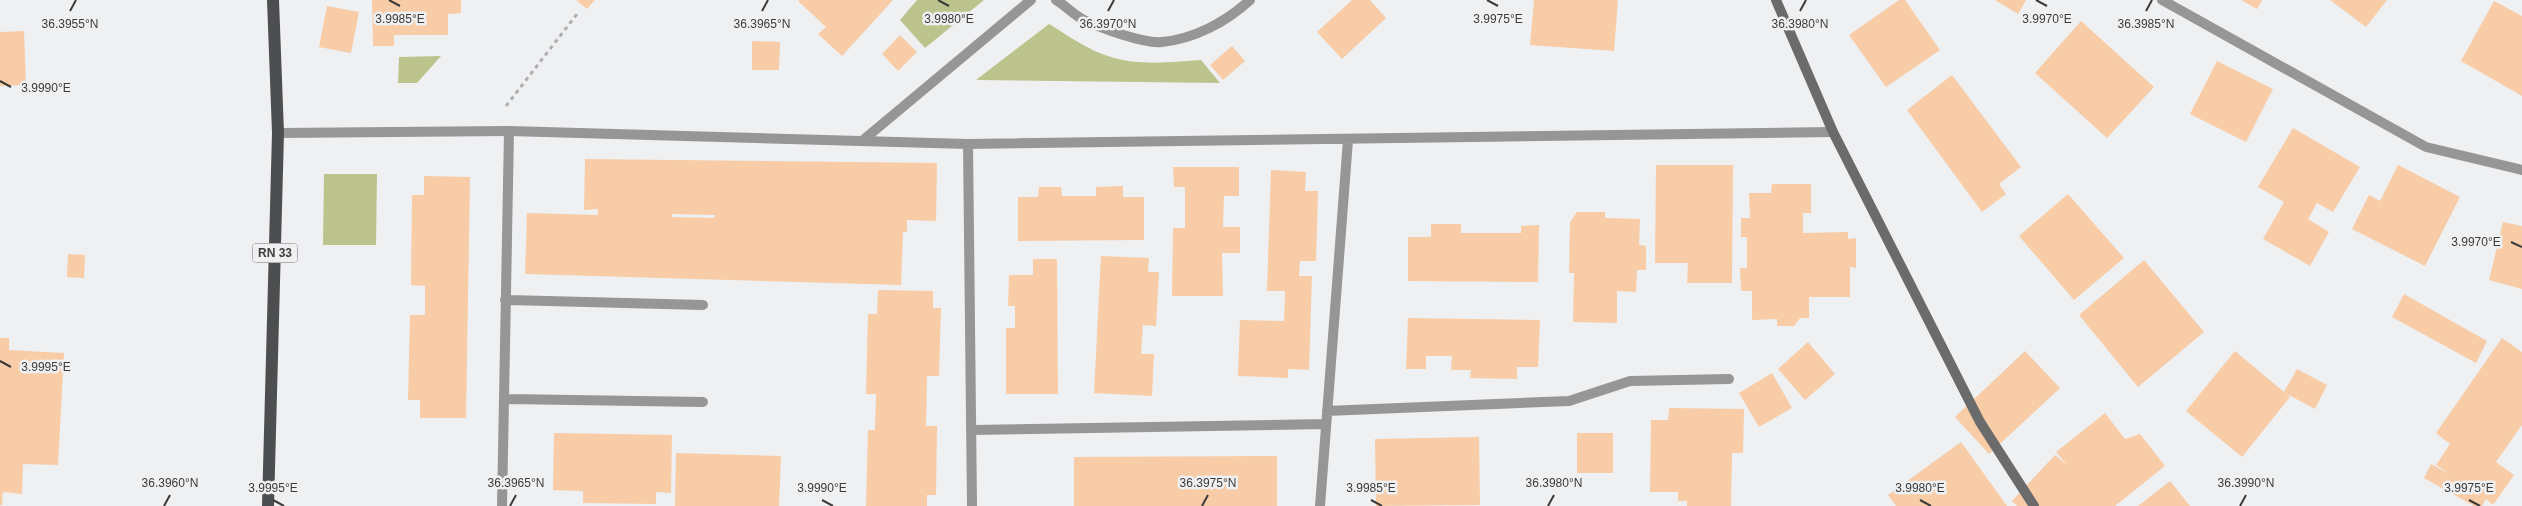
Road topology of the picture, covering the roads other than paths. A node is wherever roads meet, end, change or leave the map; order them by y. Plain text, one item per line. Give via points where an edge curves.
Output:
1 (273, 0) edge
2 (1030, 0) edge
3 (1056, 0) edge
4 (1250, 0) edge
5 (1776, 0) edge
6 (2162, 0) edge
7 (508, 131) junction
8 (278, 132) junction
9 (1833, 132) junction
10 (1348, 140) junction
11 (862, 141) junction
12 (968, 144) junction
13 (2522, 170) edge
14 (506, 300) junction
15 (703, 305) dead end
16 (1729, 379) dead end
17 (504, 399) junction
18 (703, 402) dead end
19 (1327, 411) junction
20 (1326, 424) junction
21 (971, 430) junction
22 (268, 506) edge
23 (502, 506) edge
24 (972, 506) edge
25 (1320, 506) edge
26 (2034, 506) edge

1 - 8 main road, RN 33
2 - 11 street
3 - 4 street via 1083,19 1117,33 1160,42 1196,35 1237,12
5 - 9 main road
6 - 13 street via 2426,148
7 - 8 street
7 - 11 street
7 - 14 street
8 - 22 main road, RN 33
9 - 10 street
9 - 26 main road via 1980,422
10 - 12 street
10 - 19 street
11 - 12 street
12 - 21 street
14 - 15 street
14 - 17 street
16 - 19 street via 1630,380 1569,401
17 - 18 street
17 - 23 street
19 - 20 street
20 - 21 street
20 - 25 street
21 - 24 street

